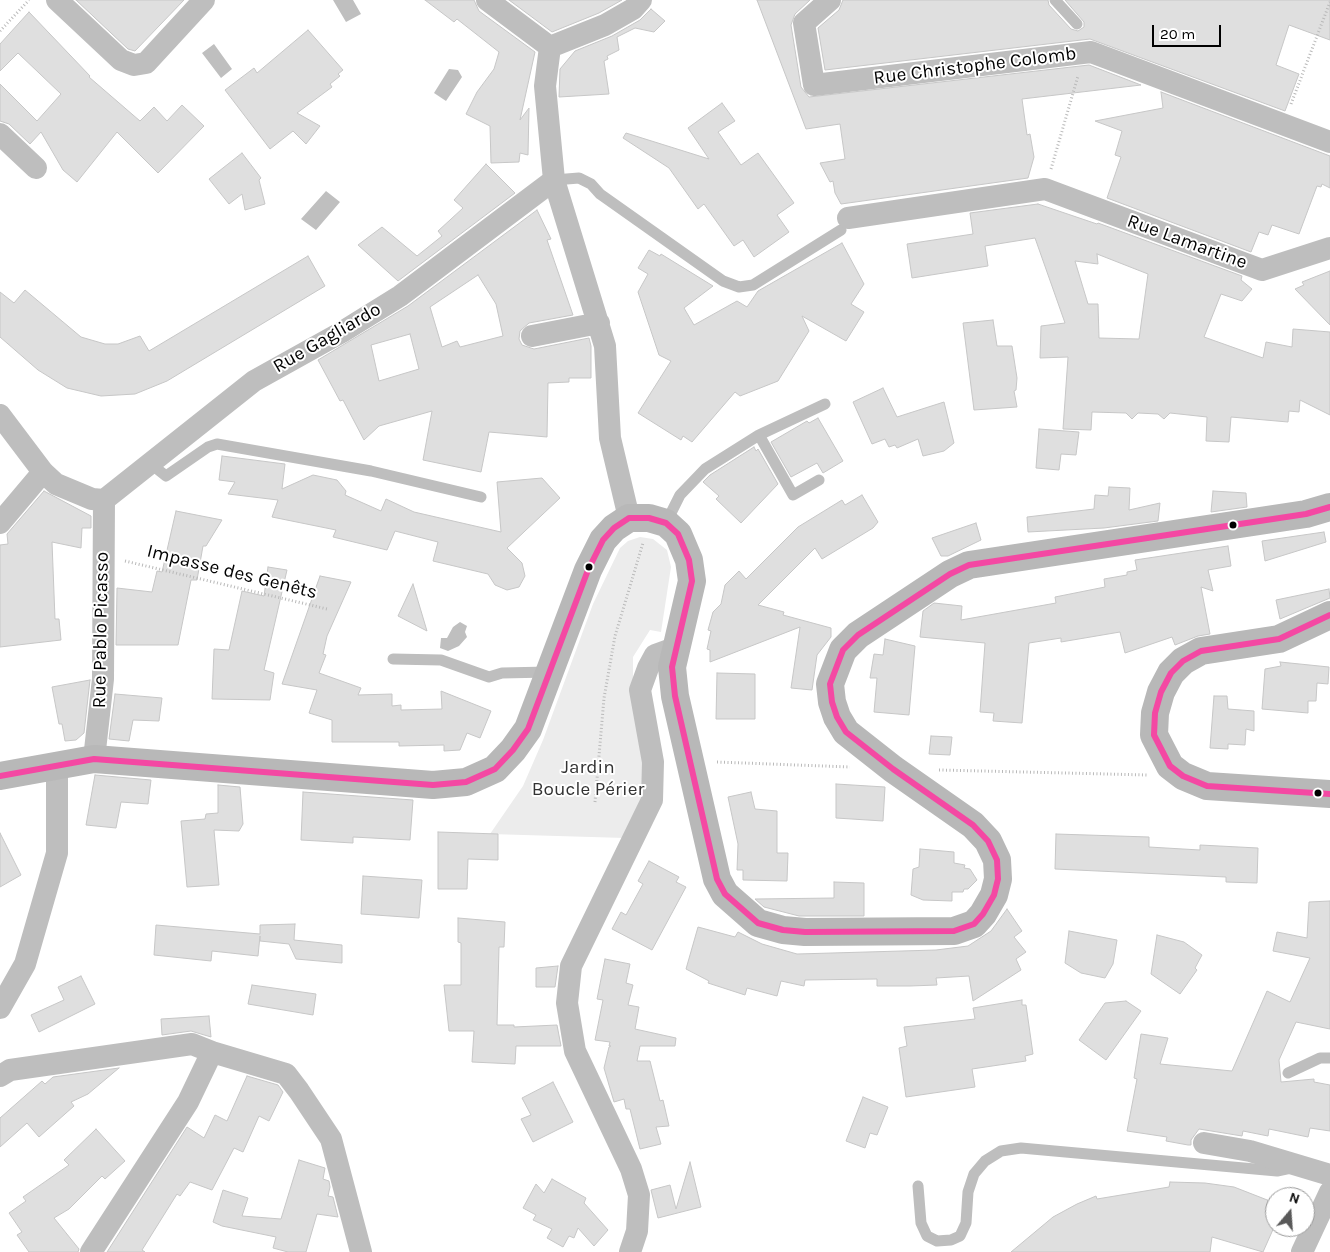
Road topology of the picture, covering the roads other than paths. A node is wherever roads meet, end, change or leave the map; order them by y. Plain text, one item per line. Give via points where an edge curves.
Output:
1 (57, 0) edge
2 (204, 0) edge
3 (487, 0) edge
4 (641, 0) edge
5 (830, 0) edge
6 (1055, 0) edge
7 (1077, 24) dead end
8 (550, 47) junction
9 (0, 134) edge
10 (1330, 142) edge
11 (36, 168) dead end
12 (554, 180) junction
13 (844, 224) joint
14 (1330, 248) edge
15 (599, 323) junction
16 (532, 336) dead end
17 (825, 404) dead end
18 (0, 415) edge
19 (759, 435) junction
20 (151, 464) junction
21 (43, 472) junction
22 (819, 480) dead end
23 (481, 497) dead end
24 (104, 500) junction
25 (1330, 507) edge
26 (648, 520) junction
27 (0, 523) edge
28 (1330, 615) edge
29 (677, 647) junction
30 (393, 659) dead end
31 (550, 672) junction
32 (94, 759) junction
33 (57, 765) junction
34 (0, 776) edge
35 (1330, 794) edge
36 (0, 1008) edge
37 (212, 1052) junction
38 (1330, 1058) edge
39 (1288, 1073) dead end
40 (0, 1076) edge
41 (1204, 1143) dead end
42 (1302, 1165) junction
43 (1330, 1174) edge
44 (918, 1186) dead end
45 (1330, 1192) edge
46 (91, 1252) edge
47 (361, 1252) edge
48 (630, 1252) edge
49 (1302, 1252) edge

1 - 2 street via 121,60 134,65 146,63
3 - 8 street
4 - 8 street via 634,8 605,25
5 - 10 street, Rue Christophe Colomb via 804,22 814,85 1091,52
6 - 7 lane
8 - 12 street via 545,86
9 - 11 street
12 - 13 lane via 579,178 591,184 600,194 723,282 739,287 753,285
12 - 15 street
12 - 20 street, Rue Gagliardo via 400,296 254,381
13 - 14 street, Rue Lamartine via 1046,189 1262,270
15 - 16 street
15 - 26 street via 605,346 610,438
17 - 19 lane
18 - 21 street
19 - 22 lane via 793,495
19 - 26 lane via 705,469 680,496
20 - 23 lane via 166,476 217,444 371,471
20 - 24 street, Rue Gagliardo
21 - 24 street via 56,484 92,499
21 - 27 street
24 - 32 street, Rue Pablo Picasso via 103,679
25 - 29 street via 1306,514 969,565 950,574 858,635 843,650 830,684 837,717 846,732 973,825 988,841 997,860 998,879 994,895 983,914 974,924 954,931 783,930 758,923 725,894 717,879 675,696 672,667
26 - 29 street via 678,534 686,550 692,581
26 - 31 street via 614,528 603,540 588,570
28 - 35 street via 1279,639 1201,651 1183,661 1171,673 1161,692 1154,735 1170,766 1183,776 1207,786
29 - 48 street via 656,655 640,690 653,762 652,800 572,966 567,1004 575,1051 631,1169 639,1195 637,1231
30 - 31 lane via 441,660 489,676
31 - 32 street via 528,730 514,750 495,768 466,782 433,785
32 - 33 street
33 - 34 street
33 - 36 street via 57,853 25,964
37 - 40 street via 192,1044 10,1070
37 - 46 street via 188,1102
37 - 47 street via 286,1074 299,1091 331,1139
38 - 39 lane via 1320,1058
41 - 42 street
42 - 43 street
42 - 44 lane via 1277,1171 1021,1148 1001,1151 985,1161 974,1174 968,1192 966,1222 960,1236 937,1241 927,1236 921,1223
45 - 49 street

